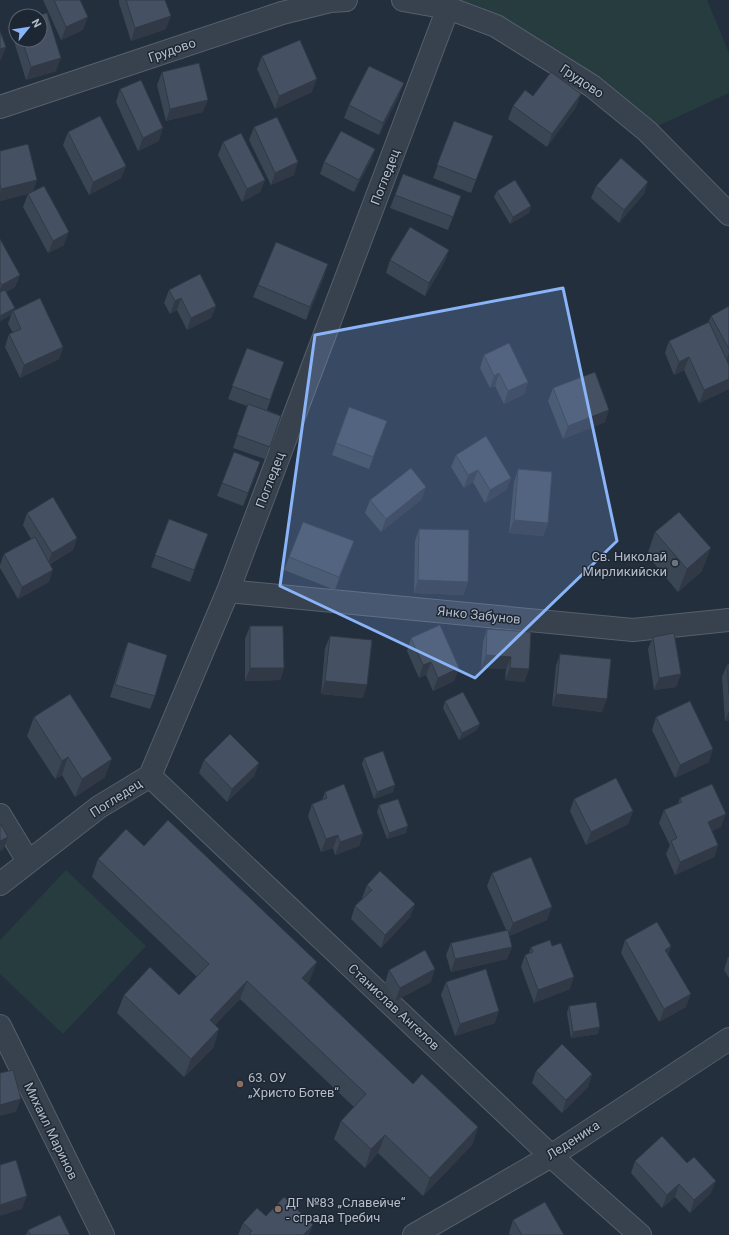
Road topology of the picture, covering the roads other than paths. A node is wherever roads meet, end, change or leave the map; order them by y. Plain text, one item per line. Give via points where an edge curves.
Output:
1 (346, 0) edge
2 (403, 0) edge
3 (448, 8) junction
4 (0, 107) edge
5 (729, 214) edge
6 (228, 591) junction
7 (729, 620) edge
8 (150, 776) junction
9 (0, 815) edge
10 (28, 862) junction
11 (0, 884) edge
12 (0, 1026) edge
13 (729, 1039) edge
14 (551, 1156) junction
15 (103, 1235) edge
16 (414, 1235) edge
17 (640, 1235) edge

1 - 4 street, Грудово via 330,1 282,13
2 - 3 street, Грудово
3 - 5 street, Грудово via 496,26 592,86 647,131
3 - 6 street, Погледец
6 - 7 street, Янко Забунов via 633,630
6 - 8 street, Погледец
8 - 10 street, Погледец via 99,807
8 - 14 street, Станислав Ангелов
9 - 10 street
10 - 11 street, Погледец
12 - 15 street, Михаил Маринов
13 - 14 street, Леденика
14 - 16 street, Леденика
14 - 17 street, Станислав Ангелов

